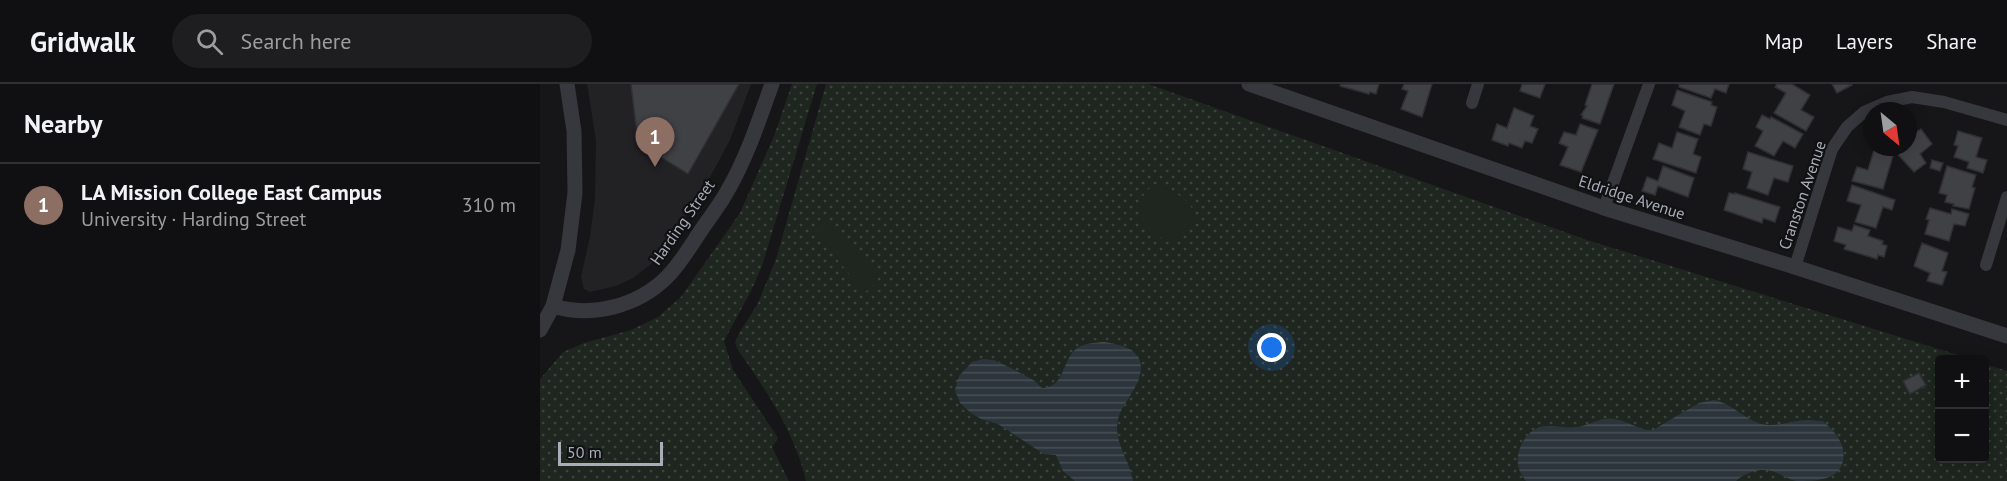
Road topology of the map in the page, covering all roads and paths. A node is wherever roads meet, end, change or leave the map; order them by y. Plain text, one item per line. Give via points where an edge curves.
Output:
1 (567, 84) edge
2 (772, 84) edge
3 (1249, 84) edge
4 (1478, 84) edge
5 (1649, 84) edge
6 (1472, 103) dead end
7 (2007, 120) edge
8 (2007, 197) edge
9 (1604, 208) junction
10 (1986, 265) dead end
11 (1795, 267) junction
12 (553, 306) junction
13 (540, 330) edge
14 (2007, 336) edge

1 - 12 street via 574,131 575,193 568,250
2 - 12 street, Harding Street via 728,190 668,276 631,301 607,309 581,312
3 - 9 street, Eldridge Avenue
4 - 6 street
5 - 9 street
7 - 11 street, Cranston Avenue via 1912,97 1864,112 1847,127 1832,149
8 - 10 street
9 - 11 street, Eldridge Avenue
11 - 14 street, Eldridge Avenue
12 - 13 street

